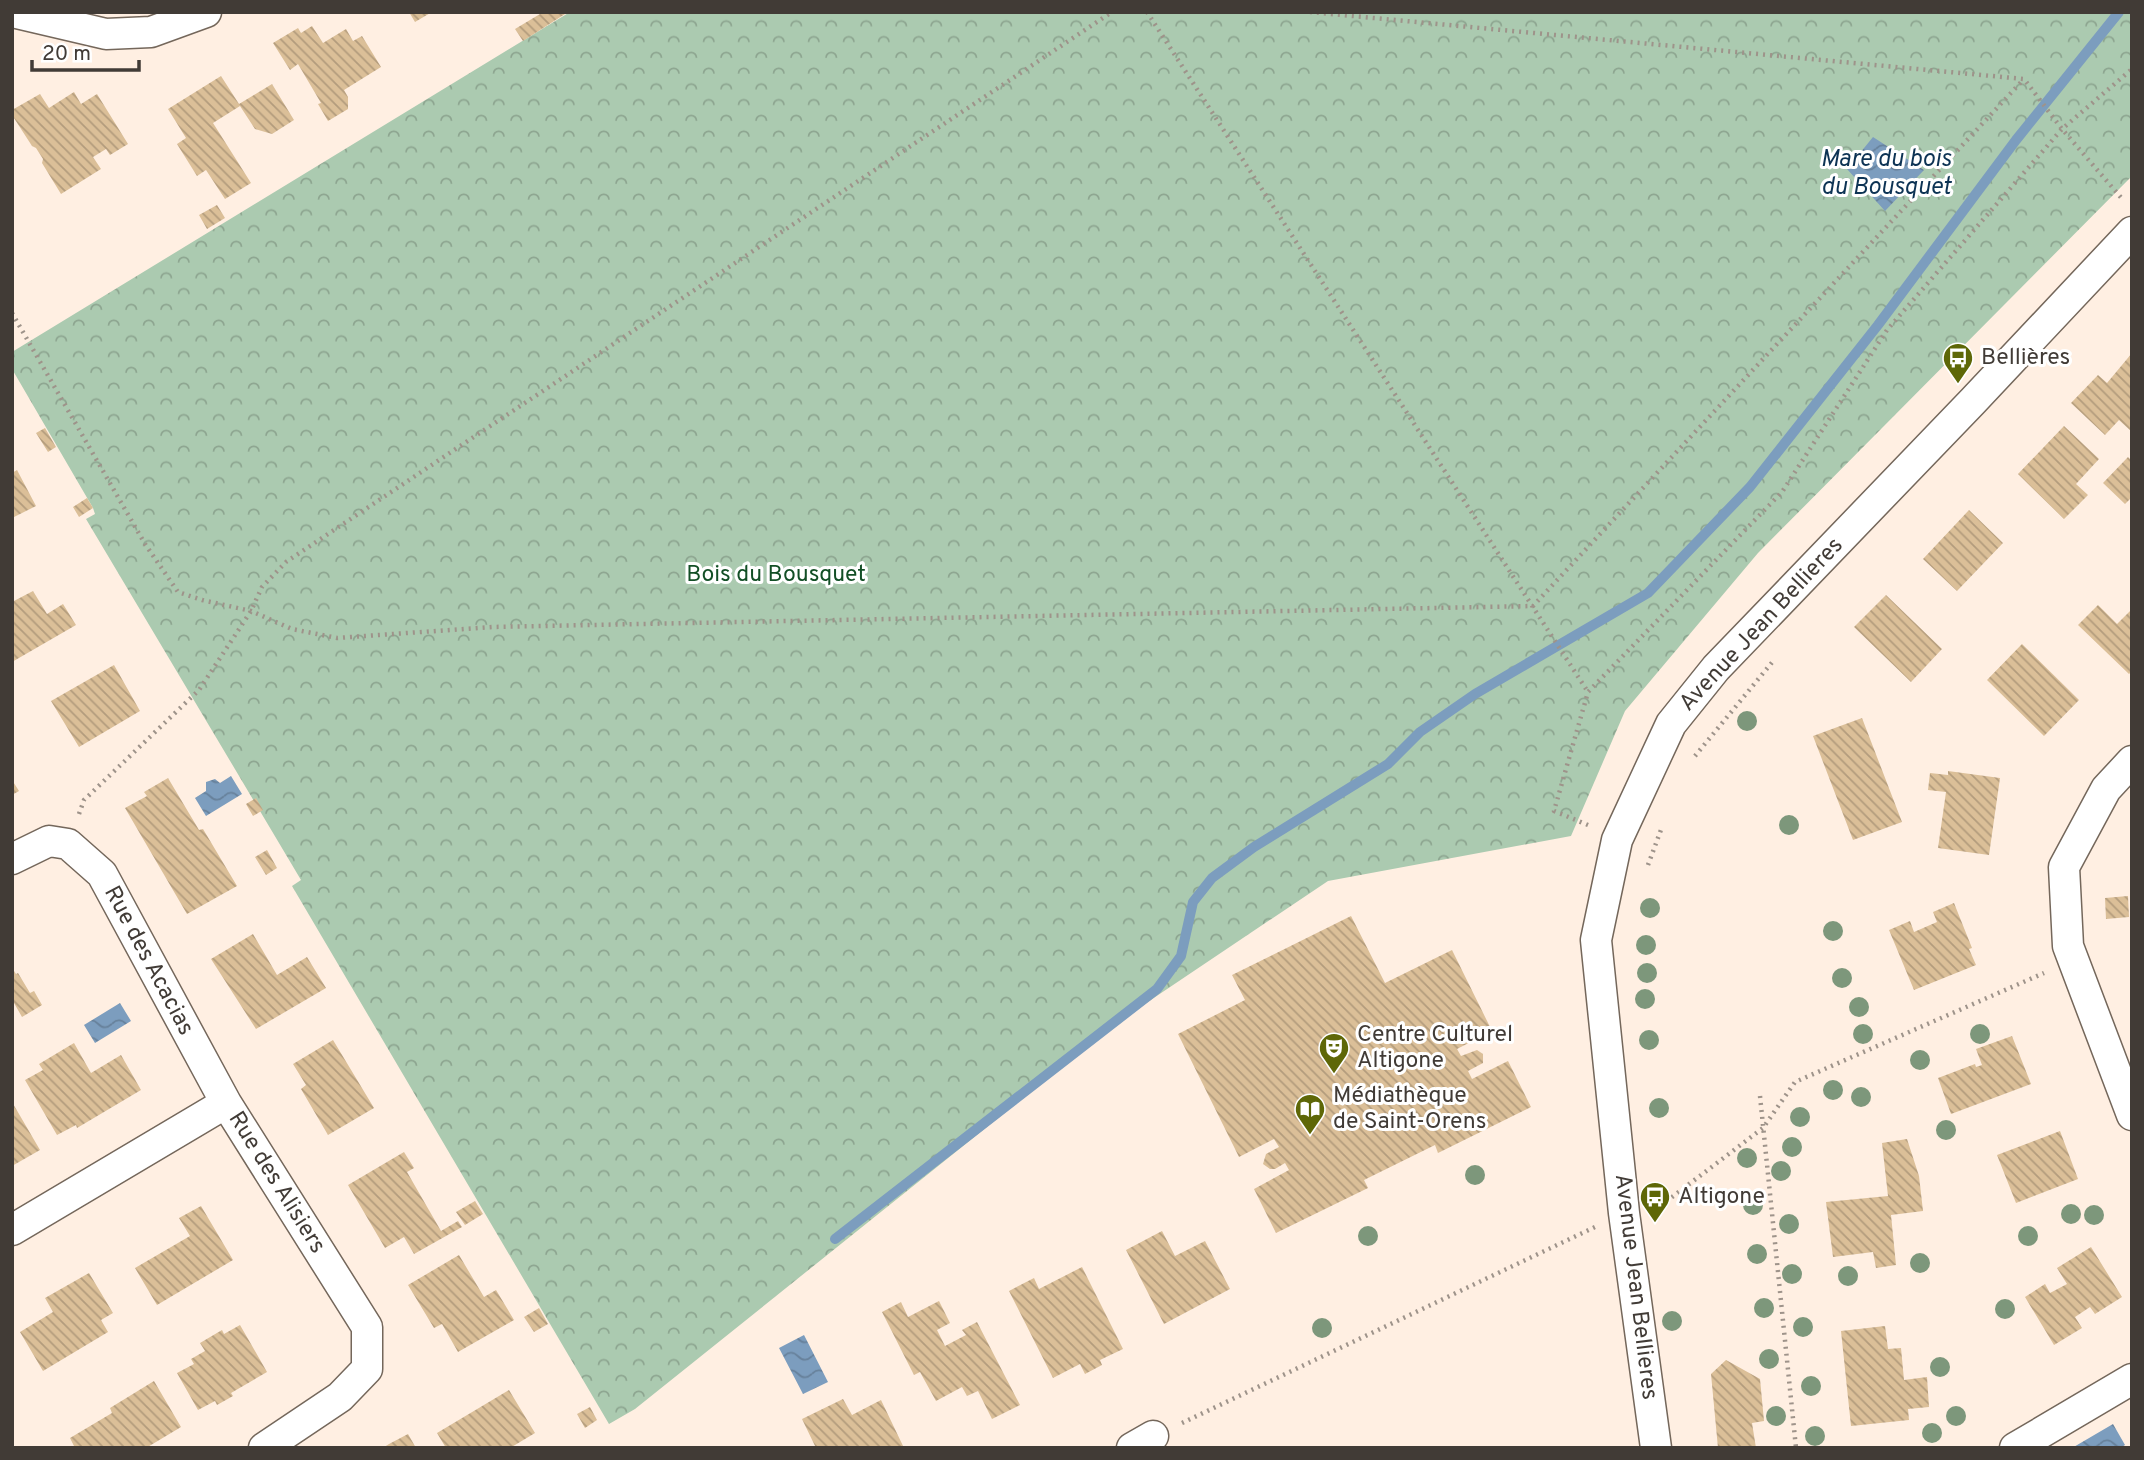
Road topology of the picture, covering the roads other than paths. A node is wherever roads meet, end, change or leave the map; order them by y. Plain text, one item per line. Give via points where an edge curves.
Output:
1 (12, 12) edge
2 (206, 12) edge
3 (2129, 217) edge
4 (2132, 761) edge
5 (12, 859) edge
6 (226, 1104) junction
7 (2132, 1115) edge
8 (12, 1230) edge
9 (2132, 1379) edge
10 (264, 1448) edge
11 (1656, 1448) edge
12 (2015, 1448) edge

1 - 2 street via 106,34 151,32
3 - 11 street, Avenue Jean Bellieres via 1964,411 1716,668 1671,724 1618,840 1596,940 1624,1213
4 - 7 street via 2106,789 2064,867 2068,946
5 - 6 street, Rue des Acacias via 48,841 68,844 102,874
6 - 8 street, Rue des Alisiers
6 - 10 street, Rue des Alisiers via 367,1327 367,1369 340,1397
9 - 12 street

